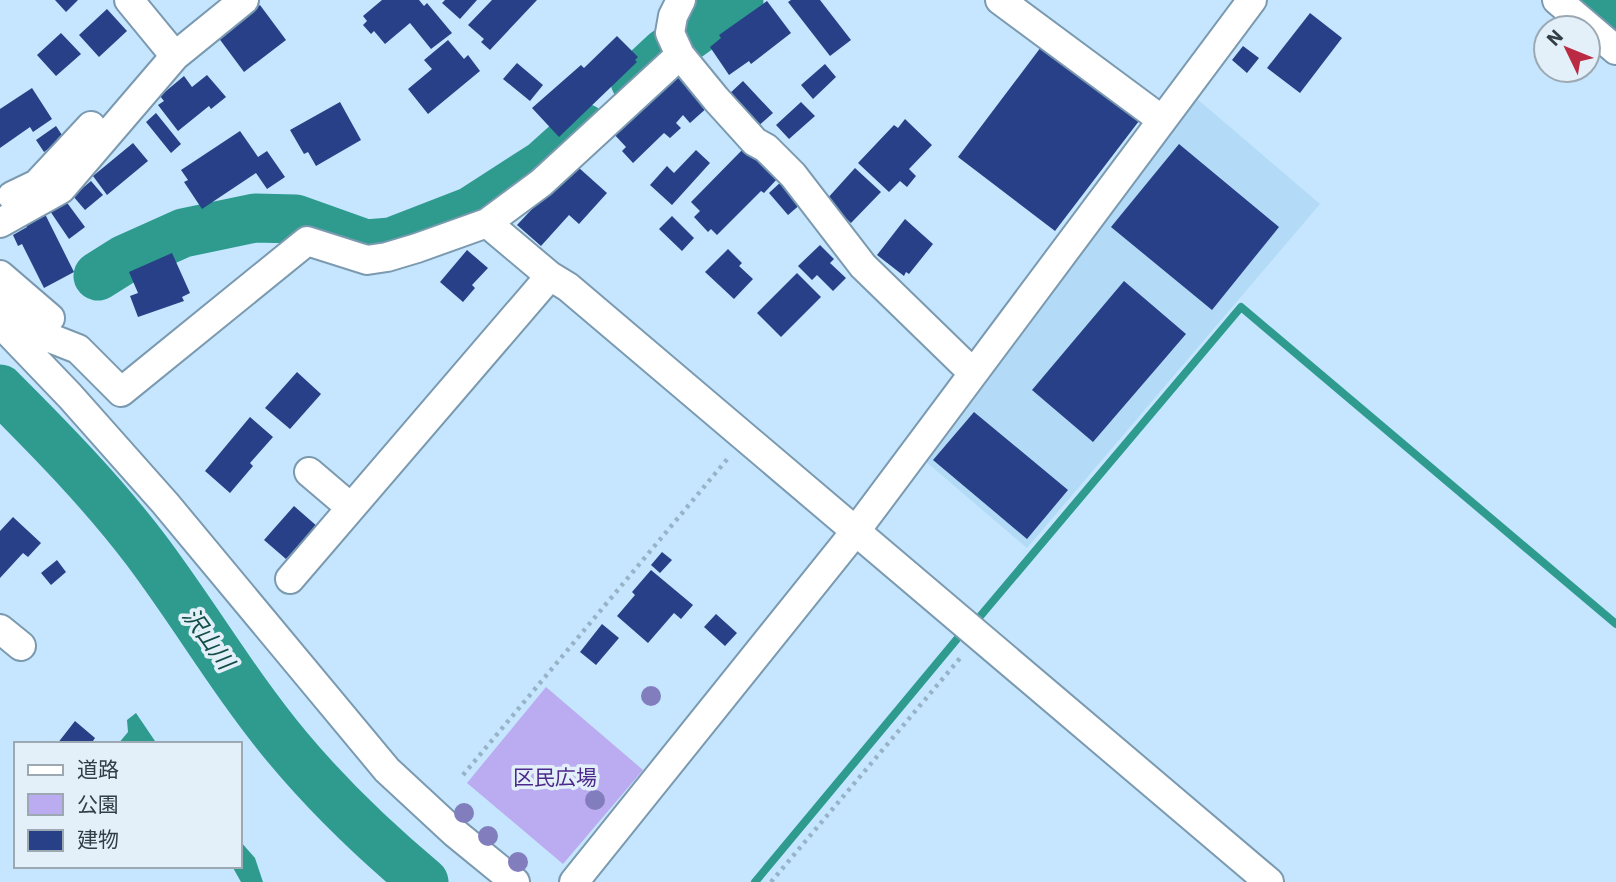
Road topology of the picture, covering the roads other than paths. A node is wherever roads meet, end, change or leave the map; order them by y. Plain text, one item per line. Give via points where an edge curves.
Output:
1 (129, 0) edge
2 (244, 0) edge
3 (681, 0) edge
4 (1000, 0) edge
5 (1557, 0) edge
6 (1244, 3) edge
7 (675, 44) junction
8 (1616, 50) edge
9 (175, 56) junction
10 (139, 97) junction
11 (1162, 120) junction
12 (0, 201) edge
13 (0, 223) edge
14 (487, 223) junction
15 (0, 275) edge
16 (550, 276) junction
17 (0, 303) edge
18 (0, 323) edge
19 (78, 349) junction
20 (972, 372) junction
21 (309, 472) dead end
22 (350, 507) junction
23 (855, 531) junction
24 (290, 579) dead end
25 (515, 882) edge
26 (574, 882) edge
27 (1269, 882) edge

1 - 9 street
2 - 9 street
3 - 7 street via 673,16
4 - 11 street
5 - 8 street
6 - 11 street
7 - 14 street via 541,183
7 - 20 street via 755,142 793,174 863,266
9 - 10 street
10 - 12 street via 119,96 37,184
10 - 13 street via 61,189
11 - 20 street
14 - 16 street
14 - 19 street via 367,260 307,241 121,392
15 - 19 street
16 - 22 street
16 - 23 street
17 - 19 street via 50,338
18 - 25 street via 166,503 387,770
20 - 23 street
21 - 22 street
22 - 24 street
23 - 26 street
23 - 27 street

